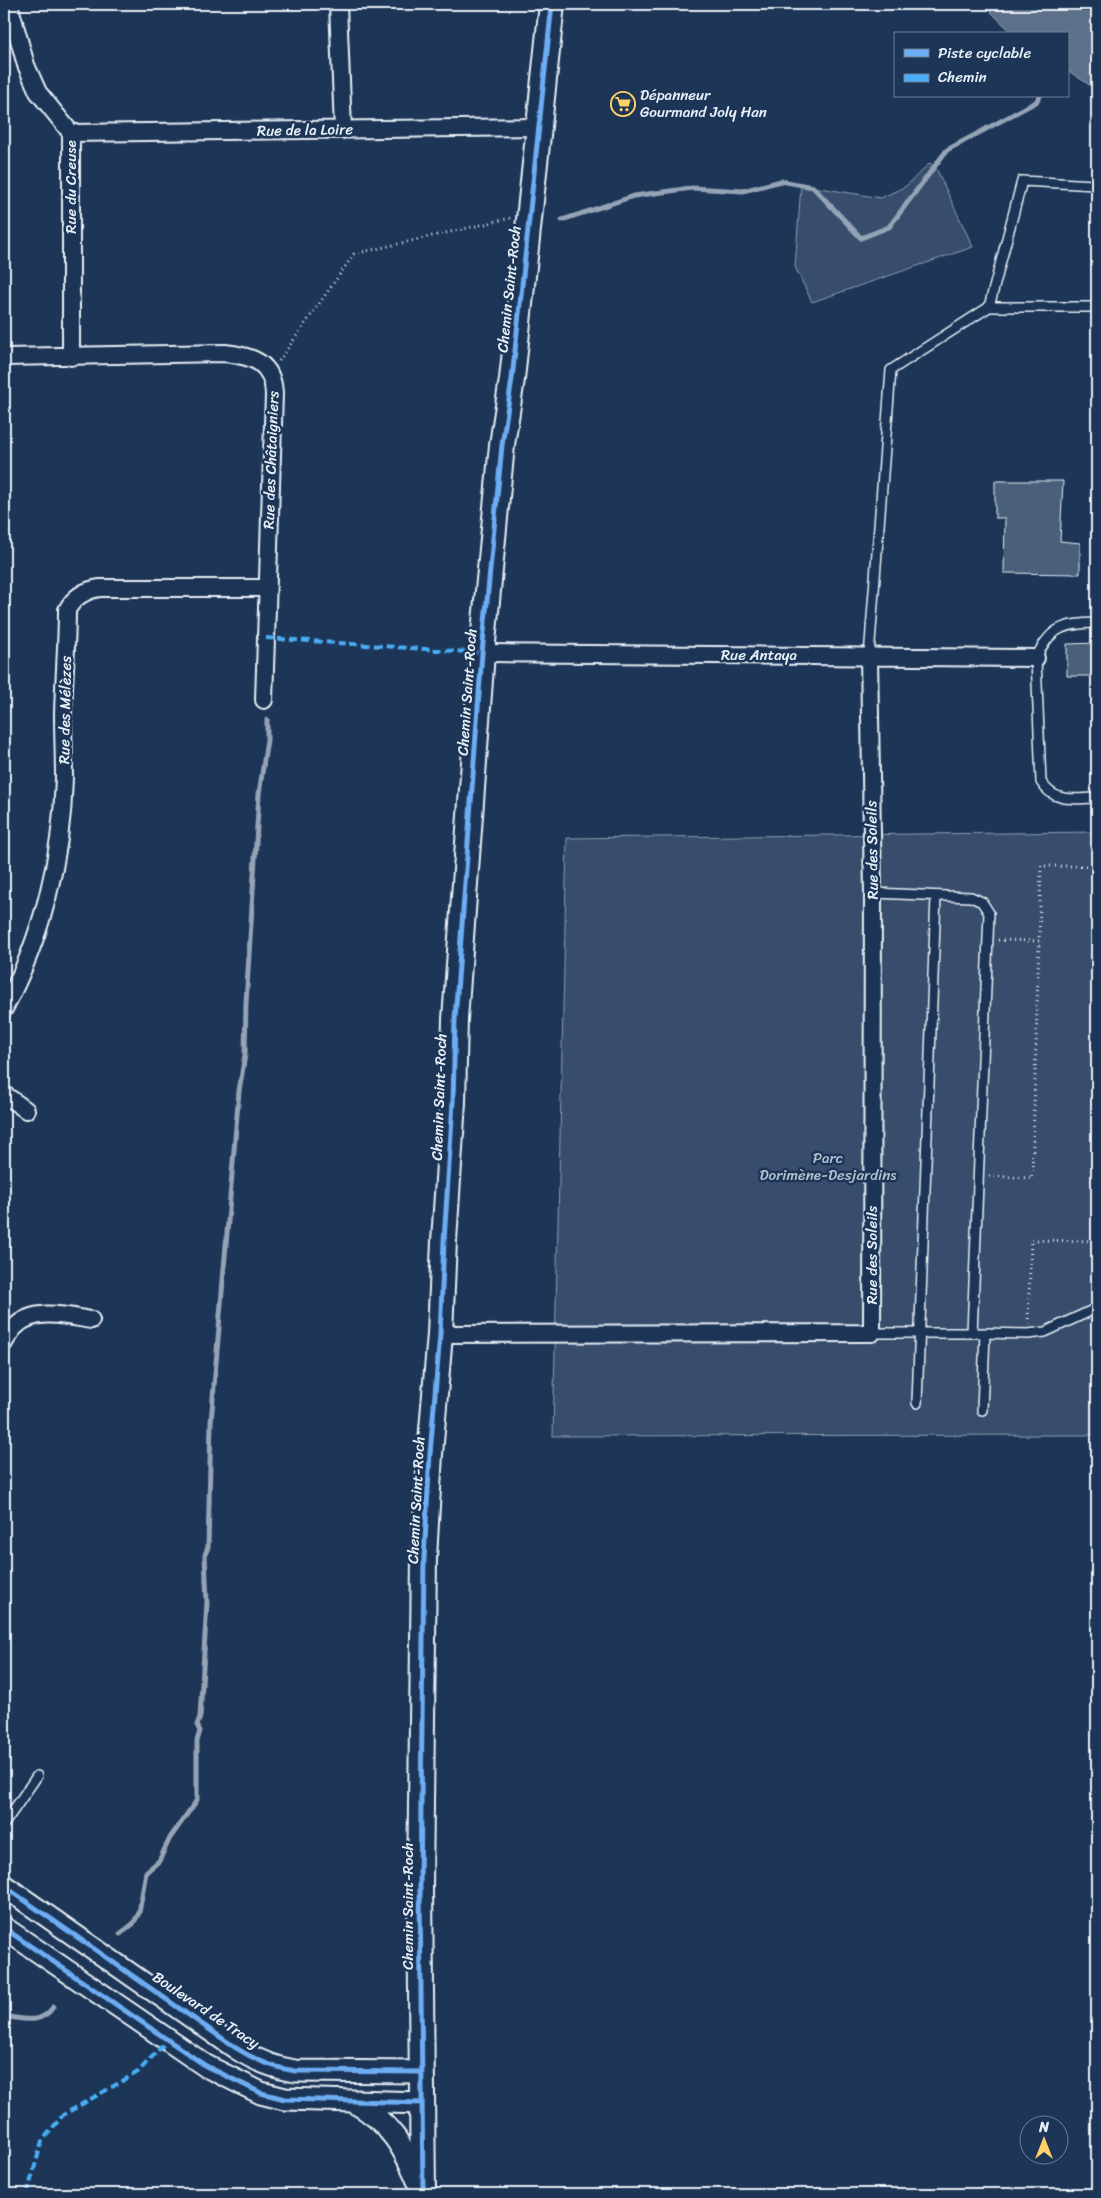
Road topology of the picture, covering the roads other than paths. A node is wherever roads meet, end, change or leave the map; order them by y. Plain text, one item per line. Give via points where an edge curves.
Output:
1 (10, 4) edge
2 (338, 4) edge
3 (552, 4) edge
4 (538, 127) junction
5 (343, 130) junction
6 (71, 133) junction
7 (1097, 189) edge
8 (989, 307) junction
9 (1097, 307) edge
10 (4, 357) edge
11 (71, 357) junction
12 (267, 588) junction
13 (1097, 624) edge
14 (482, 653) junction
15 (869, 656) junction
16 (1036, 658) junction
17 (264, 700) dead end
18 (1097, 798) edge
19 (873, 893) junction
20 (936, 896) junction
21 (4, 1009) edge
22 (4, 1094) edge
23 (26, 1110) dead end
24 (1097, 1308) edge
25 (91, 1320) dead end
26 (921, 1332) junction
27 (872, 1333) junction
28 (972, 1333) junction
29 (440, 1334) junction
30 (985, 1334) junction
31 (4, 1343) edge
32 (917, 1403) dead end
33 (982, 1410) dead end
34 (37, 1776) dead end
35 (4, 1824) edge
36 (4, 1886) edge
37 (4, 1928) edge
38 (96, 1951) junction
39 (79, 1980) junction
40 (422, 2072) junction
41 (352, 2101) junction
42 (422, 2103) junction
43 (423, 2194) edge

1 - 6 street, Rue du Creuse via 26,65 38,92
2 - 5 street
3 - 4 main road, Chemin Saint-Roch
4 - 5 street, Rue de la Loire
4 - 14 main road, Chemin Saint-Roch
5 - 6 street, Rue de la Loire
6 - 11 street, Rue du Creuse
7 - 8 lane via 1095,185 1022,181
8 - 9 lane
8 - 15 lane via 891,370
10 - 11 street, Rue des Châtaigniers
11 - 12 street, Rue des Châtaigniers via 224,353 263,364 270,374 274,394
12 - 17 street, Rue des Châtaigniers
12 - 21 street, Rue des Mélèzes via 100,588 88,590 71,602 67,610 63,711 64,779 55,866 30,952
13 - 16 lane via 1070,625 1054,630 1043,642
14 - 15 street, Rue Antaya
14 - 29 main road, Chemin Saint-Roch via 455,1019
15 - 16 street, Rue Antaya
15 - 19 street, Rue des Soleils
16 - 18 lane via 1041,782 1047,792 1061,798
19 - 20 lane
19 - 27 street, Rue des Soleils
20 - 26 lane
20 - 28 lane via 971,896 982,902 988,913
22 - 23 street
24 - 30 lane via 1045,1332
25 - 31 street via 58,1314 28,1318 16,1326
26 - 27 lane
26 - 28 lane
26 - 32 lane
27 - 29 street
28 - 30 lane
29 - 40 main road, Chemin Saint-Roch via 424,1558 420,1878
30 - 33 lane
34 - 35 lane
36 - 38 street, Boulevard de Tracy
37 - 39 street
38 - 39 street
38 - 40 street, Boulevard de Tracy via 236,2048 275,2067 295,2071
39 - 41 street via 234,2082 285,2099
40 - 42 main road, Chemin Saint-Roch
41 - 42 street
41 - 43 street via 378,2119 400,2143
42 - 43 main road, Chemin Saint-Roch

